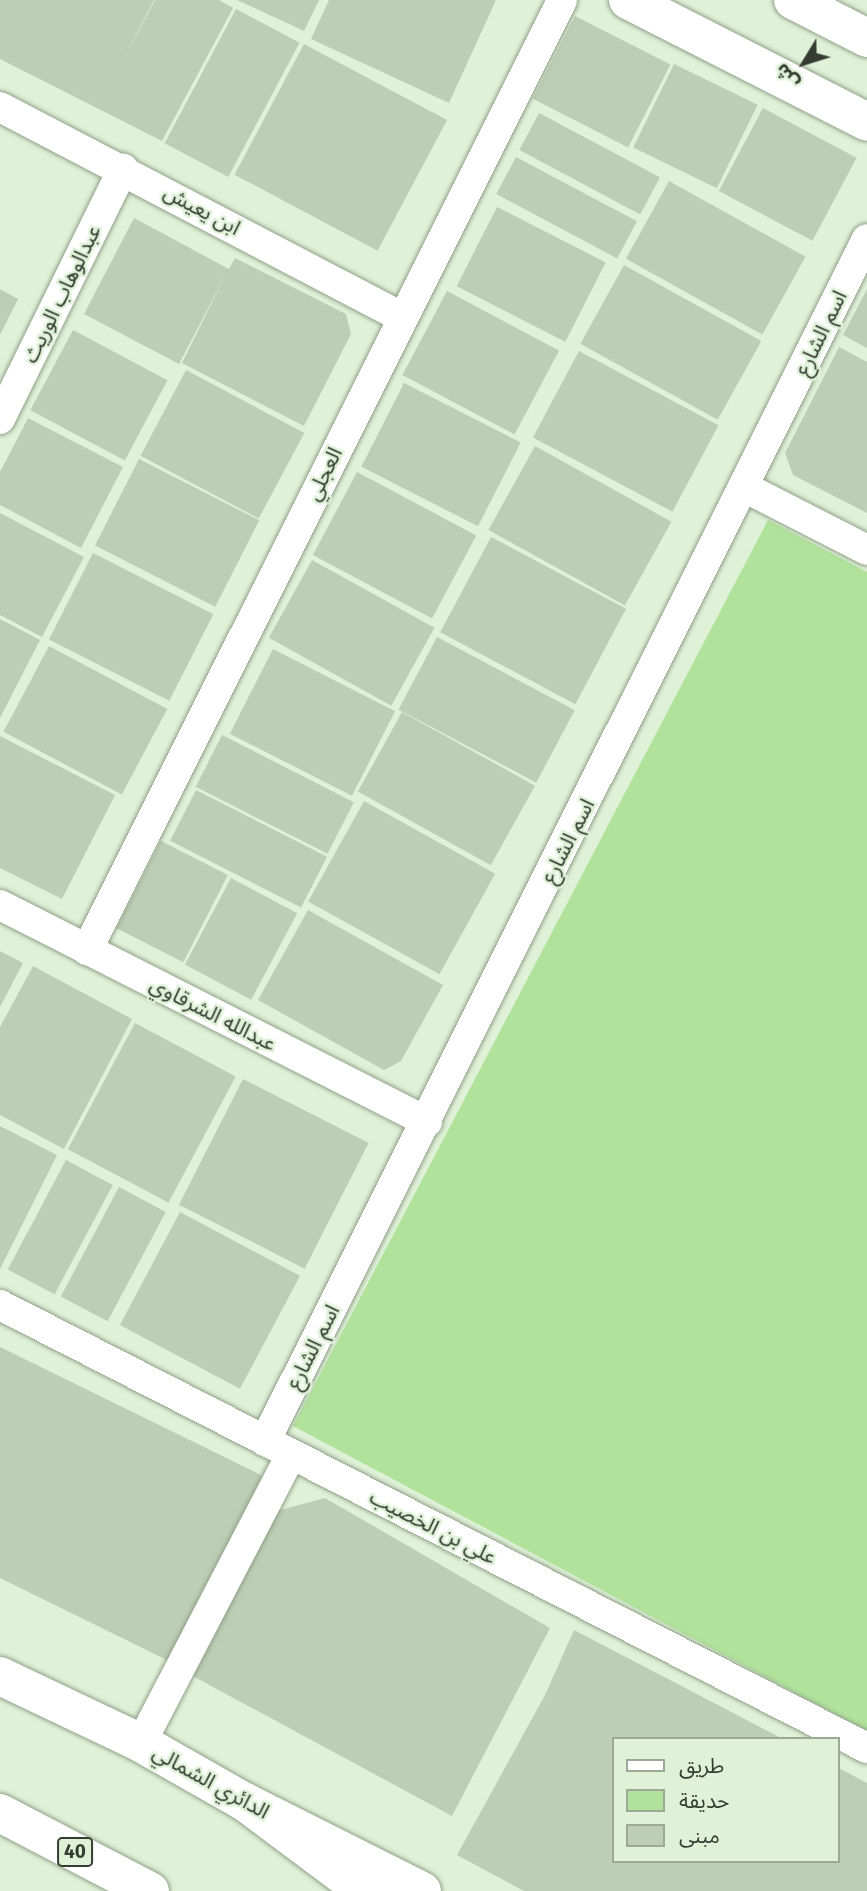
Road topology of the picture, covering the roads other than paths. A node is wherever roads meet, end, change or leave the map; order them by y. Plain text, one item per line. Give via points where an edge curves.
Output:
1 (562, 0) edge
2 (628, 0) edge
3 (793, 0) edge
4 (867, 38) edge
5 (0, 107) edge
6 (867, 122) edge
7 (123, 169) junction
8 (867, 239) edge
9 (402, 317) junction
10 (0, 419) edge
11 (746, 488) junction
12 (867, 550) edge
13 (0, 905) edge
14 (88, 950) junction
15 (427, 1122) junction
16 (0, 1305) edge
17 (278, 1448) junction
18 (0, 1676) edge
19 (141, 1743) junction
20 (867, 1748) edge
21 (246, 1802) junction
22 (0, 1813) edge
23 (150, 1891) edge
24 (364, 1891) edge
25 (422, 1891) edge

1 - 9 street, العجلي
2 - 6 main road
3 - 4 main road
5 - 7 street, ابن يعيش
7 - 9 street, ابن يعيش
7 - 10 street, عبدالوهاب الوريث
8 - 11 street, اسم الشارع
9 - 14 street, العجلي
11 - 12 street
11 - 15 street, اسم الشارع
13 - 14 street, عبدالله الشرقاوي
14 - 15 street, عبدالله الشرقاوي
15 - 17 street, اسم الشارع
16 - 17 street, علي بن الخصيب
17 - 19 street, اسم الشارع
17 - 20 street, علي بن الخصيب
18 - 19 main road, الدائري الشمالي
19 - 21 main road, الدائري الشمالي
21 - 24 main road
21 - 25 main road, الدائري الشمالي
22 - 23 main road, 40

